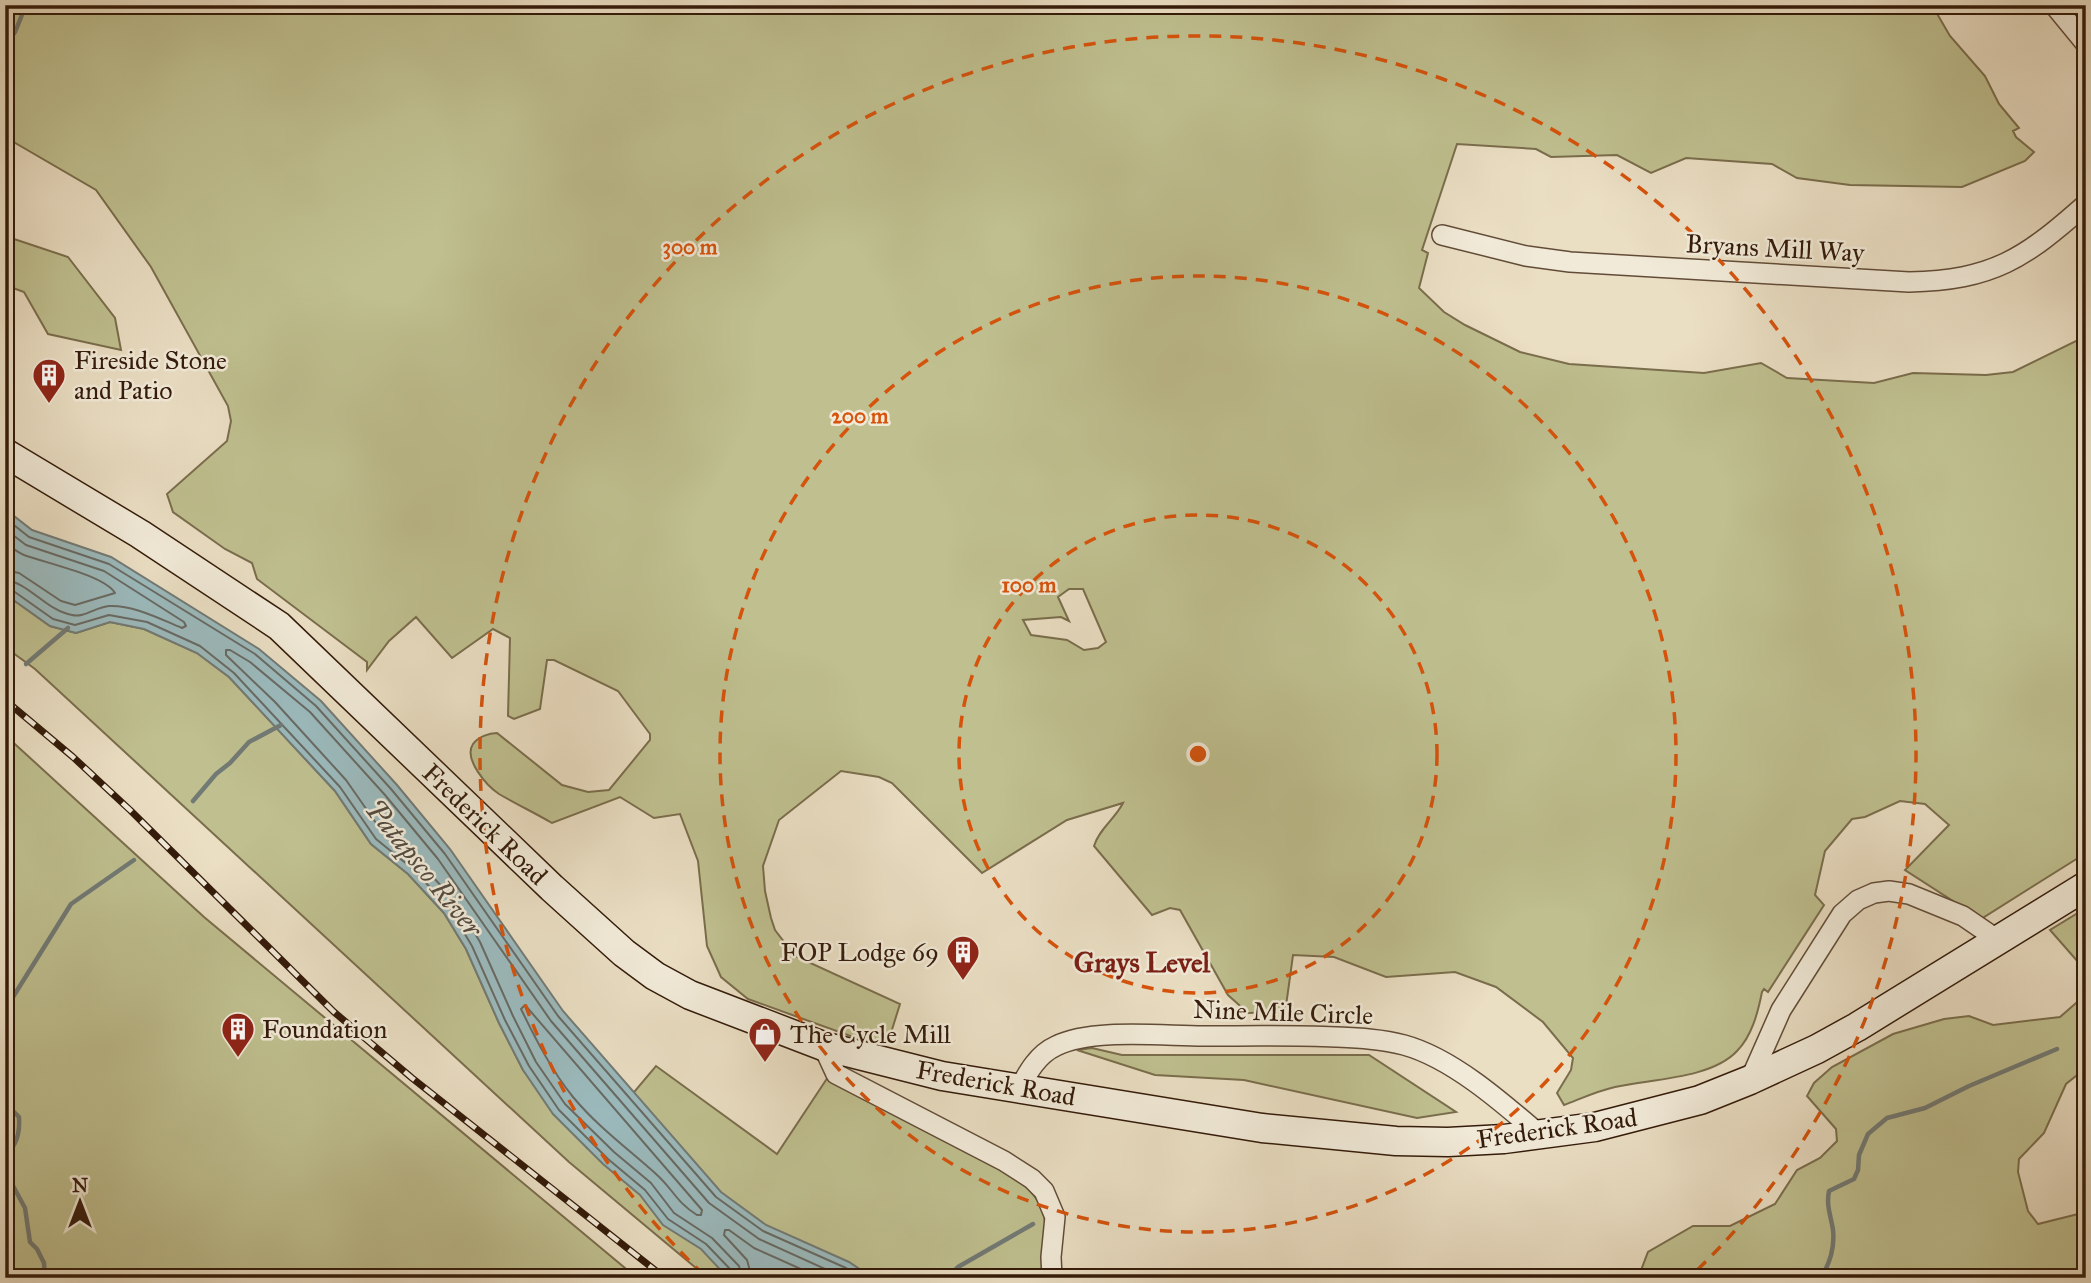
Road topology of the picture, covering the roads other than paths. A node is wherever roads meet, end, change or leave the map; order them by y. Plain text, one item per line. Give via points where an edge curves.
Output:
1 (2053, 5) edge
2 (2086, 44) edge
3 (2086, 204) edge
4 (1442, 235) dead end
5 (5, 453) edge
6 (2086, 886) edge
7 (1998, 940) junction
8 (823, 1046) junction
9 (1750, 1080) junction
10 (1019, 1089) junction
11 (1539, 1135) junction
12 (1052, 1278) edge

1 - 2 street
3 - 4 street, Bryans Mill Way via 2023,255 1975,275 1940,281 1570,262
5 - 8 main road, Frederick Road via 279,626 552,888 655,976 701,1000
6 - 7 main road, Frederick Road
7 - 9 main road, Frederick Road via 1857,1027
7 - 9 street via 1962,916 1909,894 1874,893 1858,900 1842,914 1781,1010
8 - 10 main road, Frederick Road via 942,1076
8 - 12 street via 836,1074 979,1149 1032,1179 1044,1191 1055,1217
9 - 11 main road, Frederick Road via 1647,1115
10 - 11 main road, Frederick Road via 1350,1138 1448,1142
10 - 11 street, Nine Mile Circle via 1043,1054 1091,1037 1369,1039 1405,1045 1465,1075

